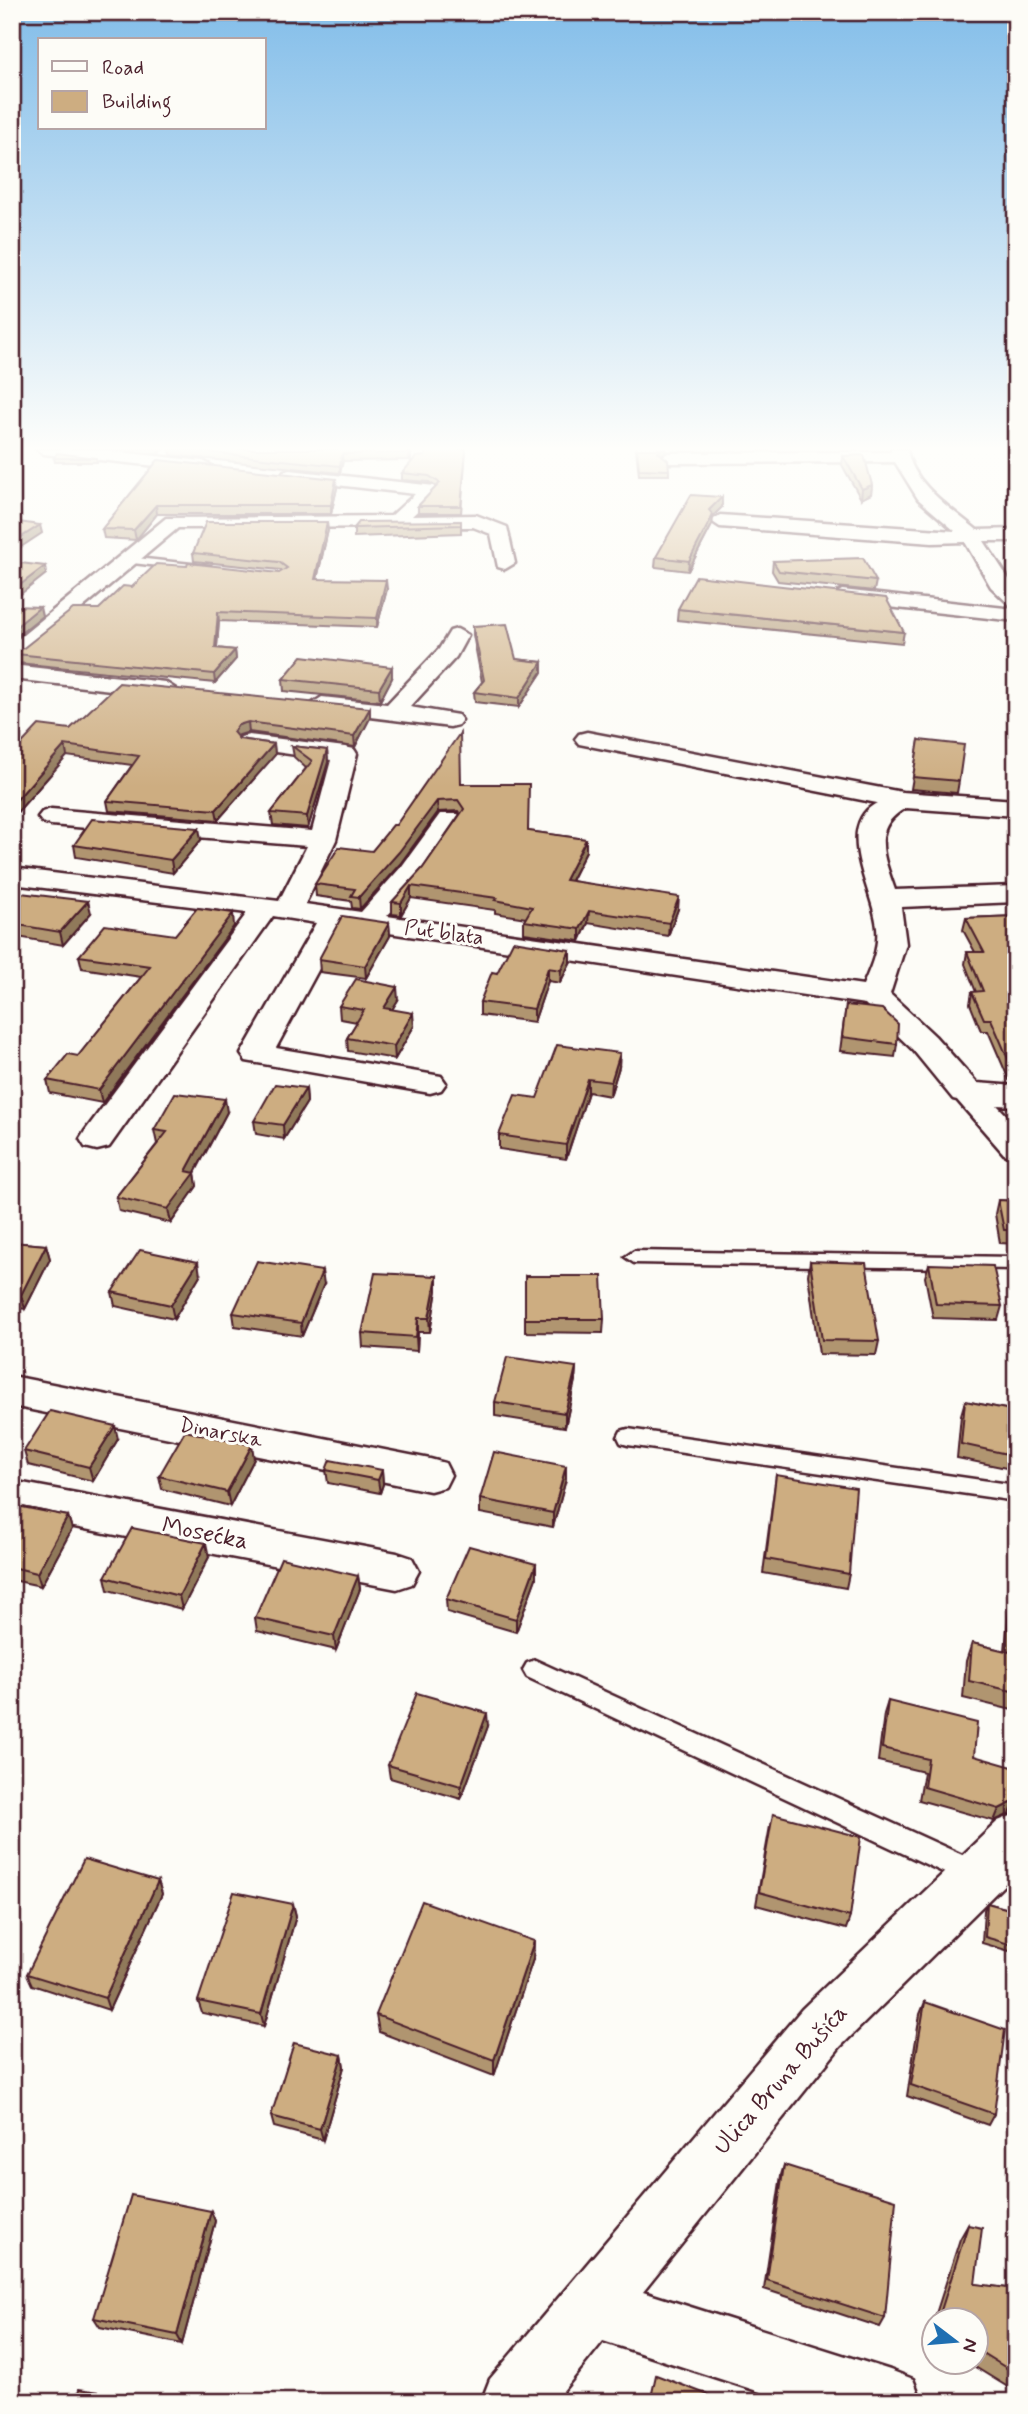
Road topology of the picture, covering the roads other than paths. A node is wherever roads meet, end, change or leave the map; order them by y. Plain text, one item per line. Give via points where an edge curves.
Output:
1 (125, 562) edge
2 (143, 562) edge
3 (991, 562) edge
4 (216, 569) edge
5 (1007, 582) edge
6 (826, 594) edge
7 (1016, 603) edge
8 (1016, 615) edge
9 (457, 635) dead end
10 (12, 655) edge
11 (12, 672) edge
12 (183, 690) edge
13 (301, 702) edge
14 (393, 711) junction
15 (450, 720) dead end
16 (587, 740) dead end
17 (249, 742) edge
18 (902, 800) junction
19 (1016, 808) edge
20 (51, 817) dead end
21 (449, 819) edge
22 (323, 839) junction
23 (12, 876) edge
24 (1016, 894) edge
25 (885, 899) junction
26 (276, 909) junction
27 (333, 918) junction
28 (368, 922) junction
29 (874, 996) junction
30 (430, 1083) dead end
31 (964, 1092) junction
32 (1016, 1096) edge
33 (97, 1139) dead end
34 (1016, 1146) edge
35 (634, 1257) dead end
36 (1016, 1263) edge
37 (12, 1391) edge
38 (628, 1437) dead end
39 (430, 1475) dead end
40 (1016, 1493) edge
41 (12, 1498) edge
42 (397, 1571) dead end
43 (535, 1670) dead end
44 (997, 1857) edge
45 (592, 2306) junction
46 (513, 2402) edge
47 (890, 2402) edge

1 - 10 street
2 - 4 lane
3 - 5 street
5 - 7 street
6 - 8 street via 929,616
9 - 14 street
11 - 12 street
13 - 14 street
14 - 15 street
16 - 18 street
17 - 22 street via 345,754
18 - 19 street
18 - 25 street via 885,805 874,817 867,838
20 - 22 street
21 - 28 street via 412,872
22 - 26 street
23 - 26 street, Put blata
24 - 25 street
25 - 29 street via 892,943
26 - 27 street, Put blata
26 - 33 street
27 - 28 street, Put blata
27 - 30 street via 257,1054
28 - 29 street, Put blata
29 - 31 street via 924,1043
31 - 32 street
31 - 34 street
35 - 36 lane
37 - 39 street, Dinarska
38 - 40 lane
41 - 42 street, Mosećka
43 - 44 lane
44 - 45 street, Ulica Bruna Bušića via 821,2028
45 - 46 street, Ulica Bruna Bušića
45 - 47 street

